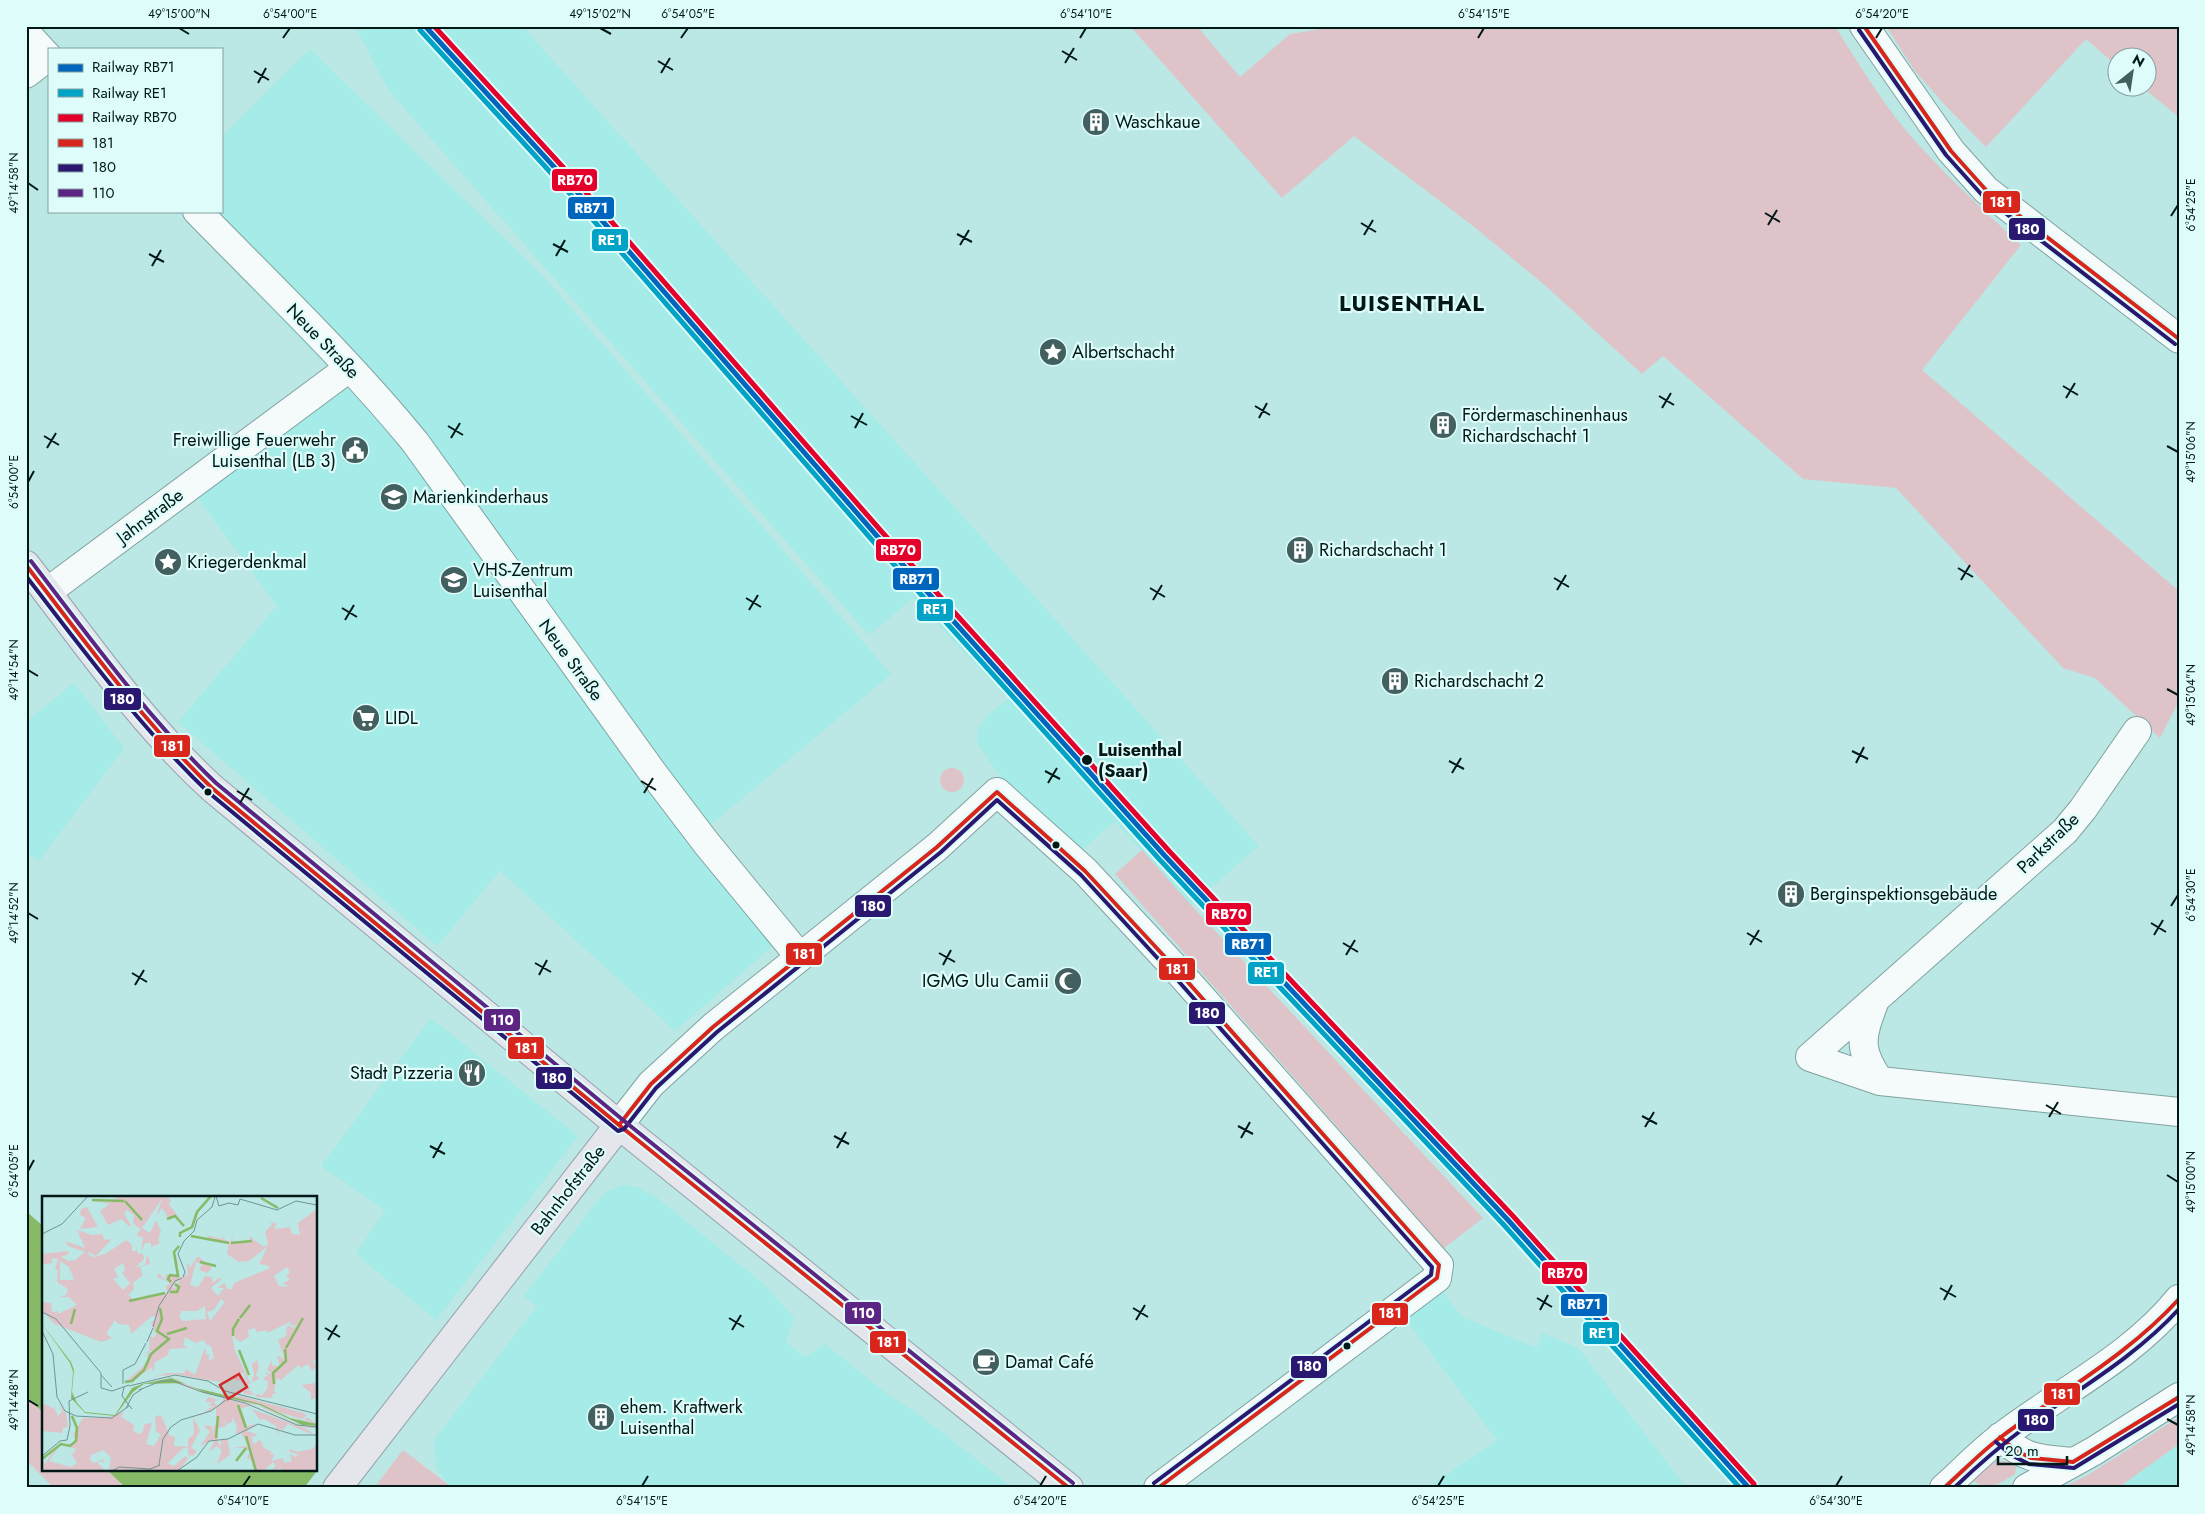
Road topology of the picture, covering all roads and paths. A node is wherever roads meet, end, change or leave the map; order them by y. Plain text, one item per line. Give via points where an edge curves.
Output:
1 (1864, 26) edge
2 (26, 33) edge
3 (48, 57) edge
4 (26, 74) edge
5 (199, 212) edge
6 (2179, 339) edge
7 (349, 368) junction
8 (26, 565) edge
9 (47, 592) junction
10 (2137, 731) dead end
11 (800, 957) junction
12 (1875, 1000) junction
13 (1880, 1081) junction
14 (2179, 1112) edge
15 (619, 1125) junction
16 (2179, 1299) edge
17 (2179, 1397) edge
18 (2000, 1437) junction
19 (2073, 1462) junction
20 (337, 1488) edge
21 (1069, 1488) edge
22 (1158, 1488) edge
23 (1944, 1488) edge
24 (2028, 1488) edge

1 - 6 street via 1951,150 1986,190
2 - 3 street
3 - 4 street
5 - 7 street, Neue Straße
7 - 9 street, Jahnstraße
7 - 11 street, Neue Straße via 414,442 653,774
8 - 9 main road
9 - 15 main road via 141,715 185,763
10 - 12 street, Parkstraße via 2065,831
11 - 15 street, Bahnhofstraße via 667,1069
11 - 22 street, Bahnhofstraße via 937,847 998,792 1086,871 1439,1265 1437,1278
12 - 13 street, Parkstraße via 1863,1044 1867,1063
12 - 13 street, Parkstraße via 1810,1057
13 - 14 street, Parkstraße
15 - 20 main road, Bahnhofstraße
15 - 21 main road
16 - 18 street via 2162,1320 2132,1346
17 - 19 street
18 - 19 street via 2031,1458
18 - 23 street
19 - 24 street

